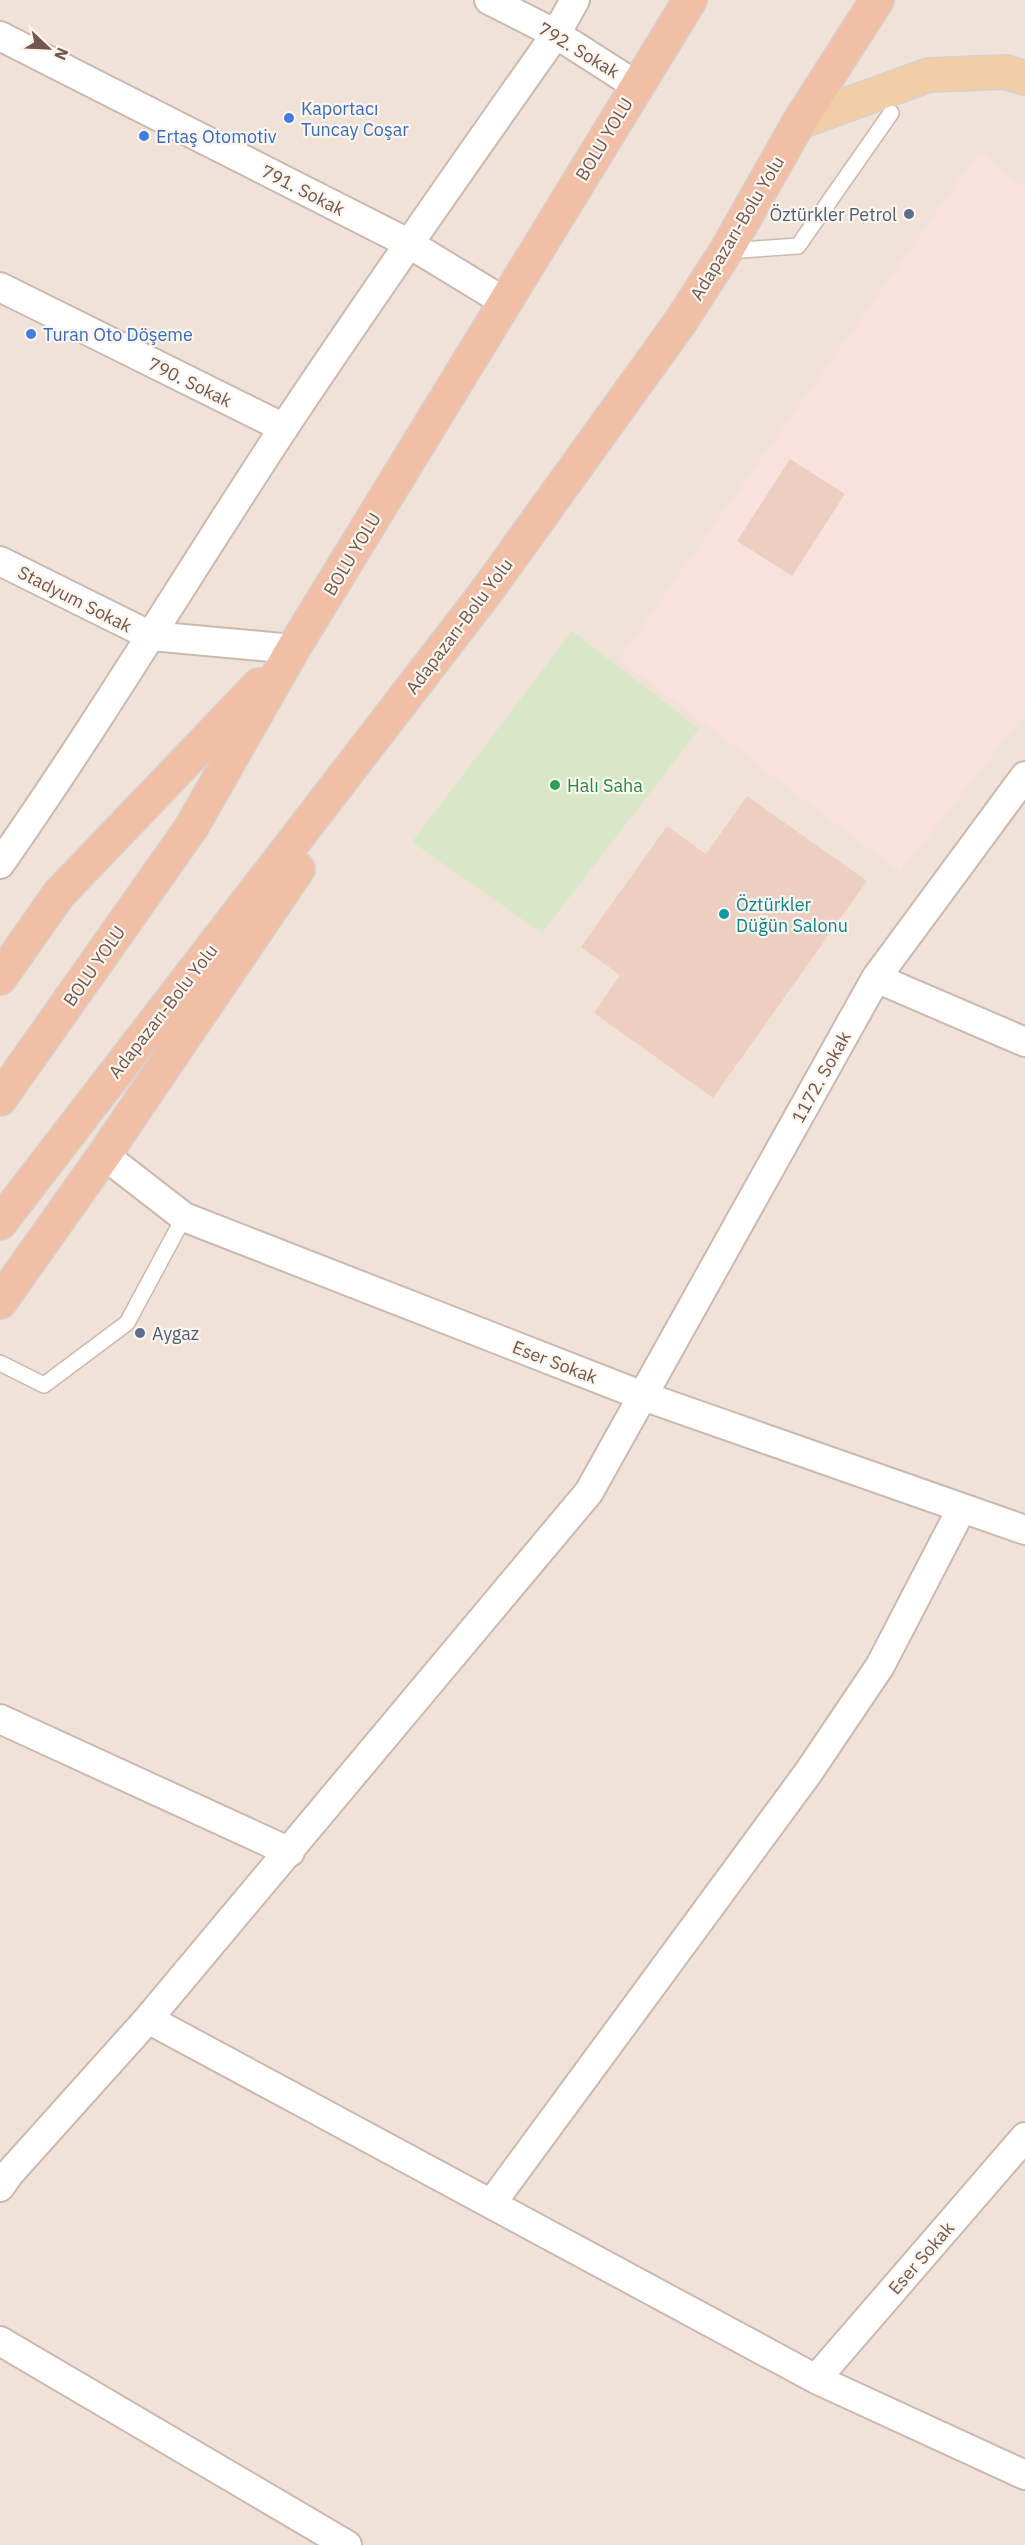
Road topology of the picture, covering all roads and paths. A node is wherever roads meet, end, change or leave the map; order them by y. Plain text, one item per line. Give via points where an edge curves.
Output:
1 (489, 0) edge
2 (575, 0) edge
3 (690, 0) edge
4 (877, 0) edge
5 (556, 34) junction
6 (0, 36) edge
7 (1025, 78) edge
8 (637, 86) junction
9 (891, 114) dead end
10 (799, 122) junction
11 (408, 243) junction
12 (726, 251) junction
13 (0, 287) edge
14 (505, 302) junction
15 (284, 428) junction
16 (0, 561) edge
17 (486, 592) junction
18 (151, 636) junction
19 (293, 649) junction
20 (1025, 776) edge
21 (0, 864) edge
22 (0, 978) edge
23 (876, 978) junction
24 (1025, 1042) edge
25 (0, 1099) edge
26 (104, 1155) junction
27 (184, 1217) junction
28 (0, 1223) edge
29 (0, 1302) edge
30 (0, 1364) edge
31 (643, 1396) junction
32 (962, 1508) junction
33 (1025, 1530) edge
34 (0, 1719) edge
35 (290, 1852) junction
36 (147, 2019) junction
37 (1025, 2137) edge
38 (0, 2187) edge
39 (491, 2204) junction
40 (0, 2341) edge
41 (816, 2379) junction
42 (1025, 2475) edge
43 (347, 2545) edge

1 - 5 street, 792. Sokak
2 - 5 street
3 - 8 highway, BOLU YOLU
4 - 10 highway, Adapazarı-Bolu Yolu
5 - 8 street, 792. Sokak
5 - 11 street
6 - 11 street, 791. Sokak
7 - 10 main road via 1006,72 928,75
8 - 14 highway, BOLU YOLU
9 - 12 lane via 798,246
10 - 12 highway, Adapazarı-Bolu Yolu
11 - 14 street, 791. Sokak
11 - 15 street
12 - 17 highway, Adapazarı-Bolu Yolu via 681,321
13 - 15 street, 790. Sokak
14 - 19 highway, BOLU YOLU
15 - 18 street
16 - 18 street, Stadyum Sokak
17 - 26 highway
17 - 28 highway, Adapazarı-Bolu Yolu
18 - 19 street
18 - 21 street
19 - 22 highway via 59,894
19 - 25 highway, BOLU YOLU via 191,828
20 - 23 street, 1172. Sokak
23 - 24 street
23 - 31 street, 1172. Sokak
26 - 27 street, Eser Sokak
26 - 29 highway
27 - 30 lane via 127,1323 44,1385
27 - 31 street, Eser Sokak
31 - 32 street, Eser Sokak
31 - 35 street, 1172. Sokak via 589,1492
32 - 33 street, Eser Sokak
32 - 39 street via 874,1676 808,1773
34 - 35 street
35 - 36 street, 1172. Sokak
36 - 38 street, 1172. Sokak
36 - 39 street
37 - 41 street, Eser Sokak
39 - 41 street
40 - 43 street
41 - 42 street

